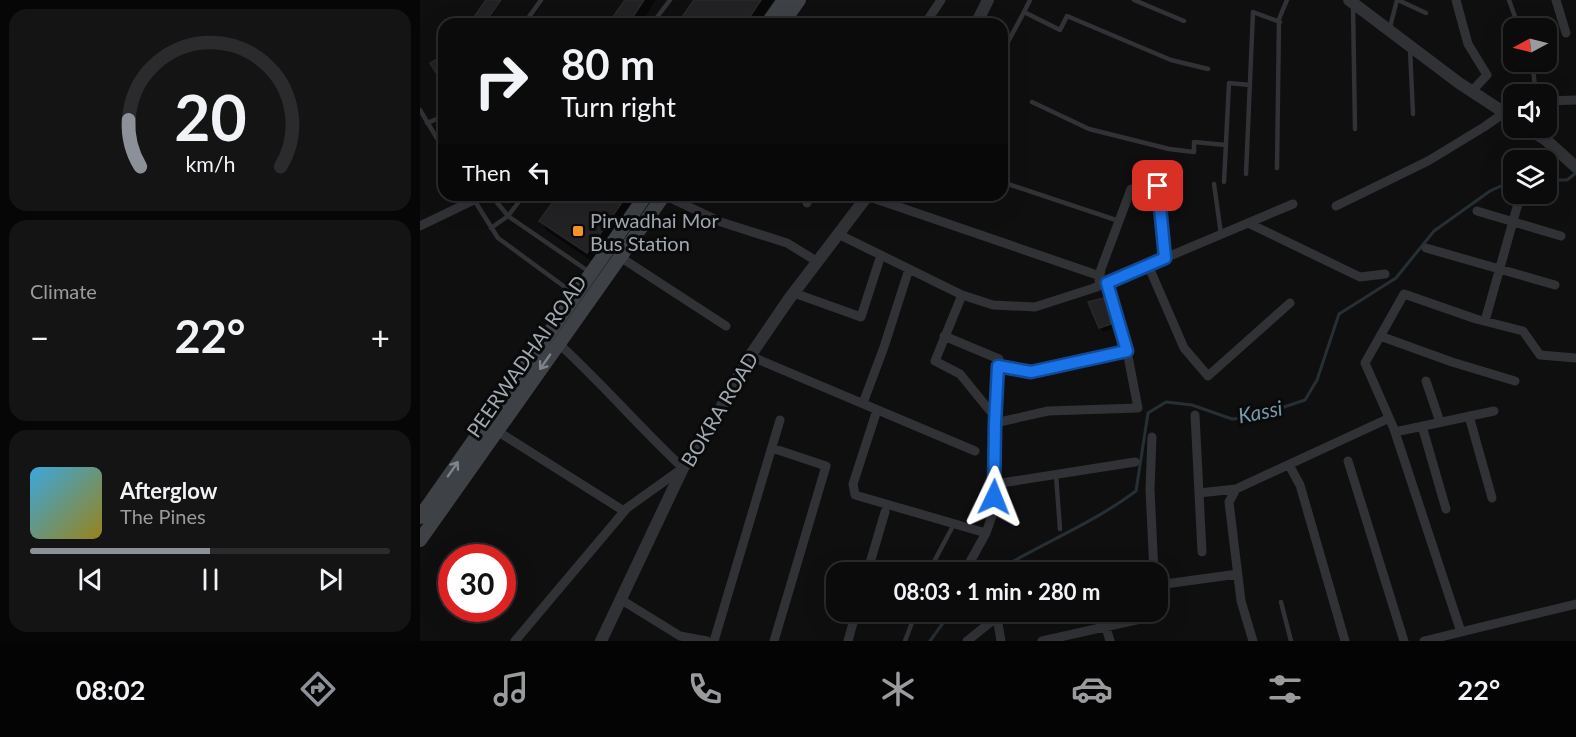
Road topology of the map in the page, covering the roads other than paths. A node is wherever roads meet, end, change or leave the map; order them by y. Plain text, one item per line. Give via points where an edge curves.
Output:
1 (541, 0) edge
2 (670, 0) edge
3 (784, 0) edge
4 (799, 0) edge
5 (940, 0) edge
6 (988, 0) edge
7 (1029, 0) edge
8 (1134, 0) edge
9 (1287, 0) edge
10 (1398, 0) edge
11 (1456, 0) edge
12 (1509, 0) edge
13 (1556, 0) edge
14 (1351, 1) edge
15 (1024, 12) junction
16 (1426, 13) dead end
17 (528, 18) edge
18 (656, 18) edge
19 (771, 18) edge
20 (786, 18) edge
21 (929, 18) edge
22 (979, 18) edge
23 (1516, 18) edge
24 (1184, 21) dead end
25 (1280, 22) junction
26 (1389, 30) junction
27 (1566, 33) dead end
28 (1008, 42) edge
29 (1410, 46) junction
30 (1208, 69) dead end
31 (1250, 85) junction
32 (1472, 92) junction
33 (1576, 100) edge
34 (1557, 101) edge
35 (1032, 102) dead end
36 (1503, 108) edge
37 (420, 110) edge
38 (1413, 114) dead end
39 (1503, 116) edge
40 (438, 119) edge
41 (428, 123) junction
42 (1355, 129) dead end
43 (1543, 138) edge
44 (438, 140) edge
45 (1226, 145) junction
46 (1576, 167) edge
47 (1277, 168) dead end
48 (1246, 174) dead end
49 (1224, 182) dead end
50 (1008, 184) edge
51 (1215, 184) dead end
52 (1158, 186) dead end
53 (1131, 189) dead end
54 (465, 201) edge
55 (474, 201) edge
56 (495, 201) edge
57 (519, 201) edge
58 (642, 201) edge
59 (660, 201) edge
60 (677, 201) edge
61 (863, 201) edge
62 (883, 201) edge
63 (1293, 204) dead end
64 (1518, 204) edge
65 (1336, 206) dead end
66 (1477, 211) dead end
67 (508, 216) junction
68 (1119, 221) junction
69 (1512, 222) junction
70 (1248, 223) junction
71 (420, 226) edge
72 (491, 228) junction
73 (838, 234) junction
74 (1221, 234) junction
75 (1561, 236) dead end
76 (1426, 248) dead end
77 (881, 255) junction
78 (620, 257) junction
79 (1165, 258) junction
80 (818, 262) junction
81 (1148, 265) junction
82 (909, 269) junction
83 (1500, 269) junction
84 (591, 273) junction
85 (1385, 274) dead end
86 (603, 281) junction
87 (1102, 282) junction
88 (1555, 285) dead end
89 (794, 293) junction
90 (575, 294) junction
91 (962, 295) junction
92 (1290, 303) dead end
93 (587, 304) junction
94 (1485, 321) junction
95 (726, 326) dead end
96 (944, 336) junction
97 (1380, 336) junction
98 (558, 343) junction
99 (1127, 351) junction
100 (750, 357) junction
101 (1576, 358) edge
102 (998, 366) junction
103 (1426, 381) dead end
104 (1515, 381) dead end
105 (862, 404) junction
106 (877, 410) junction
107 (1494, 411) dead end
108 (1196, 415) dead end
109 (1469, 416) junction
110 (780, 420) dead end
111 (995, 420) junction
112 (1385, 420) dead end
113 (1440, 422) junction
114 (1422, 426) junction
115 (496, 431) junction
116 (1395, 432) junction
117 (1152, 437) dead end
118 (772, 448) junction
119 (975, 451) dead end
120 (1348, 461) dead end
121 (1135, 462) dead end
122 (1289, 465) junction
123 (682, 468) junction
124 (1056, 474) junction
125 (995, 484) junction
126 (1236, 489) junction
127 (1199, 493) junction
128 (1492, 498) dead end
129 (1446, 509) dead end
130 (624, 512) junction
131 (885, 512) dead end
132 (420, 516) edge
133 (954, 524) junction
134 (1060, 529) dead end
135 (986, 533) junction
136 (420, 540) edge
137 (1202, 552) dead end
138 (870, 562) edge
139 (934, 562) edge
140 (970, 562) edge
141 (1153, 562) edge
142 (1238, 574) junction
143 (1168, 584) edge
144 (620, 599) junction
145 (1281, 602) dead end
146 (1576, 604) edge
147 (853, 622) edge
148 (912, 622) edge
149 (987, 622) edge
150 (997, 622) edge
151 (1128, 622) edge
152 (1106, 627) junction
153 (1461, 632) junction
154 (679, 638) edge
155 (1047, 640) edge
156 (515, 641) edge
157 (601, 641) edge
158 (707, 641) edge
159 (714, 641) edge
160 (774, 641) edge
161 (848, 641) edge
162 (905, 641) edge
163 (967, 641) edge
164 (1001, 641) edge
165 (1110, 641) edge
166 (1253, 641) edge
167 (1291, 641) edge
168 (1345, 641) edge
169 (1404, 641) edge
170 (1424, 641) edge

1 - 17 lane
2 - 18 lane
3 - 19 main road
4 - 20 main road
5 - 21 street
6 - 22 street
7 - 15 lane
8 - 24 lane
9 - 25 lane
10 - 16 lane
10 - 26 lane
11 - 32 street via 1468,44 1487,75
12 - 23 lane
13 - 27 street
14 - 26 street
14 - 42 lane
15 - 28 lane
15 - 30 lane via 1060,30 1067,16 1171,60
25 - 31 lane via 1253,12
25 - 47 lane
26 - 29 street
29 - 32 street
29 - 38 lane
31 - 45 lane via 1229,83
31 - 48 lane
32 - 36 street
33 - 34 street
35 - 45 lane via 1089,129 1169,149 1194,152 1194,142
37 - 41 lane
39 - 65 street via 1428,161
40 - 41 lane
41 - 44 lane
43 - 46 street
45 - 49 lane
50 - 68 lane
51 - 74 lane
52 - 79 street
53 - 68 street
54 - 71 street
55 - 72 lane
56 - 67 lane
57 - 67 lane
58 - 84 main road
59 - 78 main road, PEERWADHAI ROAD
60 - 80 street via 721,222 787,243
61 - 73 street, BOKRA ROAD
62 - 87 street
63 - 70 street
64 - 69 street
66 - 69 street
67 - 72 lane
67 - 84 lane
68 - 87 street
69 - 75 street
69 - 83 street
70 - 74 street
70 - 85 street via 1360,277
72 - 90 lane via 498,238
73 - 77 street
73 - 80 street, BOKRA ROAD
74 - 79 street
76 - 83 street
77 - 82 street
77 - 89 street via 861,317
78 - 86 main road, PEERWADHAI ROAD
78 - 95 street
79 - 81 street
80 - 89 street, BOKRA ROAD
81 - 87 street
81 - 92 street via 1184,348 1208,376
82 - 91 street
82 - 105 street
83 - 88 street
83 - 94 street
84 - 86 lane
84 - 90 main road
86 - 93 main road, PEERWADHAI ROAD
87 - 91 street via 1035,307 993,305
87 - 99 street
89 - 100 street, BOKRA ROAD
90 - 93 lane
132 -> 90 main road
91 - 96 street
93 - 98 main road, PEERWADHAI ROAD
94 - 97 street via 1404,294
94 - 101 street via 1523,331 1540,355
96 - 102 street via 999,359
96 - 111 street via 935,361 960,374
97 - 104 street
97 - 116 street via 1365,363
98 -> 115 main road, PEERWADHAI ROAD
98 - 123 street
99 - 102 street via 1031,372
99 - 111 street via 1138,408 1048,411
100 - 105 street
100 - 123 street, BOKRA ROAD
102 - 111 street
103 - 113 street
105 - 106 street
106 - 119 street
106 - 133 street via 853,484 855,495
107 - 109 street
108 - 127 street
109 - 113 street
109 - 128 street
110 - 118 street
111 - 125 street
112 - 122 street
113 - 114 street
114 - 116 street
114 - 129 street
115 - 130 street
115 - 136 main road, PEERWADHAI ROAD
116 - 153 street
117 - 141 street
118 - 159 street
118 - 160 street via 826,466
120 - 169 street
121 - 124 street
122 - 126 street
122 - 168 street via 1300,486
123 - 130 street
123 - 144 street, BOKRA ROAD
124 - 125 street
124 - 134 lane
125 - 135 street via 994,510
126 - 127 street
126 - 142 street via 1229,502
127 - 137 street
130 - 156 street
131 - 138 street
133 - 135 street
133 - 139 lane
135 - 140 street
142 - 143 street
142 - 166 street
144 - 154 street
144 - 157 street, BOKRA ROAD
145 - 167 lane
146 - 153 street
147 - 161 street
148 - 162 lane
149 - 163 street
150 - 164 street
151 - 152 street
152 - 155 street
152 - 165 street
153 - 170 street
154 - 158 street

